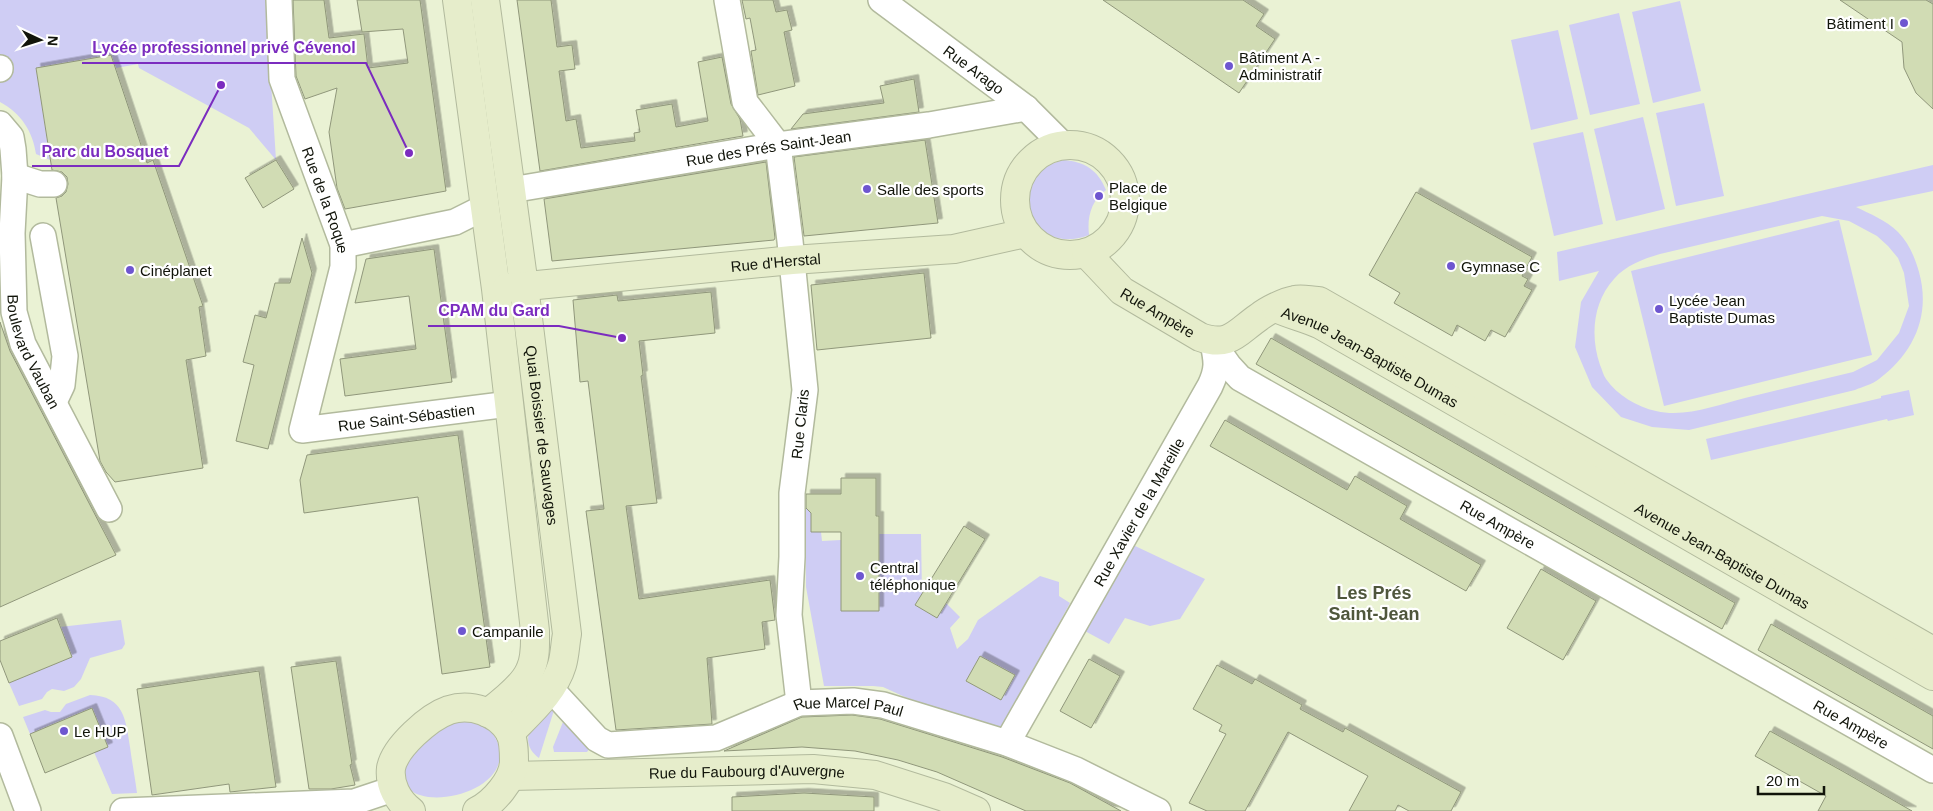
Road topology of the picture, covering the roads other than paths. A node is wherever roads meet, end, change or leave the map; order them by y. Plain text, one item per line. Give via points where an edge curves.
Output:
1 (279, 0) edge
2 (457, 0) edge
3 (484, 0) edge
4 (727, 0) edge
5 (881, 0) edge
6 (1026, 108) junction
7 (0, 124) edge
8 (778, 145) junction
9 (1064, 145) junction
10 (15, 176) junction
11 (54, 184) dead end
12 (511, 190) junction
13 (485, 207) junction
14 (12, 233) junction
15 (1025, 233) junction
16 (343, 245) junction
17 (1086, 253) junction
18 (792, 260) junction
19 (524, 286) junction
20 (496, 289) junction
21 (1276, 308) junction
22 (1212, 342) junction
23 (54, 402) junction
24 (510, 404) junction
25 (302, 430) joint
26 (109, 509) dead end
27 (1933, 651) edge
28 (1933, 676) edge
29 (550, 688) junction
30 (799, 704) junction
31 (488, 713) junction
32 (510, 733) junction
33 (0, 736) edge
34 (1007, 742) junction
35 (1933, 770) edge
36 (393, 789) junction
37 (502, 793) edge
38 (28, 811) edge
39 (123, 811) edge
40 (411, 811) edge
41 (477, 811) edge
42 (976, 811) edge
43 (1158, 811) edge

1 - 16 street, Rue de la Roque via 282,79
2 - 13 street, Quai Boissier de Sauvages
3 - 12 street, Quai Boissier de Sauvages
4 - 8 street via 745,102
5 - 6 street, Rue Arago
6 - 8 street, Rue des Prés Saint-Jean via 929,125
6 - 9 street, Rue Arago
7 - 10 street, Boulevard Vauban via 11,137
8 - 12 street, Rue des Prés Saint-Jean
8 - 18 street, Rue Claris
9 - 15 street via 1040,153 1030,161 1017,181 1016,213
9 - 17 street via 1076,145 1099,153 1117,172 1124,188 1125,204 1117,229 1100,247
10 - 11 street via 40,184
10 - 14 street, Boulevard Vauban
12 - 13 street
12 - 19 street, Quai Boissier de Sauvages
13 - 16 street via 455,222
13 - 20 street, Quai Boissier de Sauvages
14 - 23 street, Boulevard Vauban via 14,312 23,344
14 - 23 street via 53,235 65,356 62,386
15 - 17 street via 1046,251 1062,255
15 - 18 street, Rue d'Herstal via 954,249
16 - 25 street, Rue de la Roque via 343,266
17 - 22 street, Rue Ampère via 1122,292
18 - 19 street, Rue d'Herstal
18 - 30 street, Rue Claris via 805,390 792,493 790,615
19 - 20 street, Rue d'Herstal
19 - 29 street, Quai Boissier de Sauvages via 567,634 562,664
20 - 24 street, Quai Boissier de Sauvages
21 - 22 street via 1229,338
21 - 27 street, Avenue Jean-Baptiste Dumas via 1295,300 1318,301
21 - 28 street, Avenue Jean-Baptiste Dumas via 1321,325
22 - 34 street, Rue Xavier de la Mareille via 1217,373
22 - 35 street, Rue Ampère via 1240,378
23 - 26 street, Boulevard Vauban
24 - 25 street, Rue Saint-Sébastien
24 - 31 street, Quai Boissier de Sauvages via 535,654 530,672 506,699
29 - 30 street, Rue Marcel Paul via 597,739 608,745 716,738
29 - 32 street, Quai Boissier de Sauvages
30 - 34 street, Rue Marcel Paul via 853,701 883,705
31 - 32 street via 499,718
31 - 36 street via 468,708 450,710 416,730 395,758 391,769
32 - 37 street via 514,764
33 - 38 street
34 - 43 street, Rue Marcel Paul via 1076,770
36 - 39 street via 354,802
36 - 40 street
37 - 41 street
37 - 42 street, Rue du Faubourg d'Auvergne via 814,769 875,776 944,797

